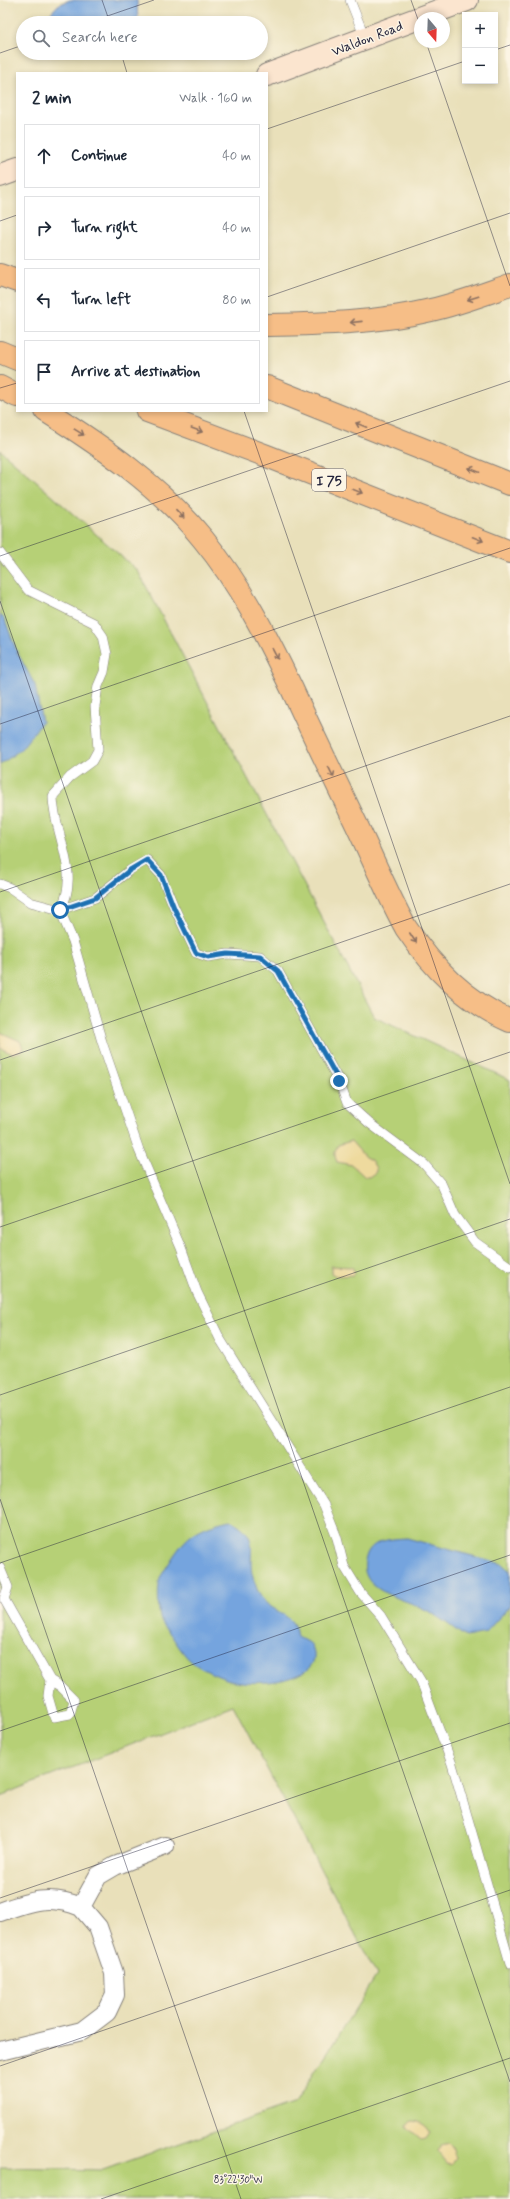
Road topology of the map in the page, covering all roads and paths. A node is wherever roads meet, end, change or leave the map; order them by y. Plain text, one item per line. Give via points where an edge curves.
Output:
1 (350, 0) edge
2 (467, 0) edge
3 (365, 38) junction
4 (268, 75) edge
5 (16, 170) edge
6 (0, 176) edge
7 (0, 268) edge
8 (16, 274) edge
9 (0, 275) edge
10 (16, 281) edge
11 (510, 285) edge
12 (268, 325) edge
13 (0, 352) edge
14 (16, 359) edge
15 (0, 387) edge
16 (268, 387) edge
17 (16, 395) edge
18 (48, 412) edge
19 (150, 412) edge
20 (510, 484) edge
21 (510, 552) edge
22 (0, 553) edge
23 (0, 884) edge
24 (60, 910) junction
25 (510, 1020) edge
26 (510, 1267) edge
27 (0, 1568) edge
28 (2, 1600) edge
29 (50, 1680) dead end
30 (165, 1846) dead end
31 (81, 1907) junction
32 (0, 1912) edge
33 (510, 1963) edge
34 (0, 2051) edge

1 - 3 lane
2 - 3 street, Waldon Road
3 - 4 street, Waldon Road
5 - 6 street
7 - 8 highway
9 - 10 highway
11 -> 12 highway via 438,308 395,317 337,323
13 - 14 highway
15 - 17 highway
20 -> 16 highway
18 -> 25 highway via 95,442 135,473 168,502 203,539 244,598 278,661 406,928 429,960 456,987 486,1009
19 -> 21 highway, I 75
22 - 24 lane via 28,590 94,623 103,636 107,654 95,706 98,750 92,761 70,778 53,796 53,812 67,861 66,900
23 - 24 lane via 30,902
24 - 26 lane via 95,898 147,860 161,875 196,953 208,957 228,954 260,956 278,971 339,1081 347,1103 424,1164 442,1184 455,1215 475,1242
24 - 33 lane via 73,942 102,1042 139,1150 197,1292 224,1345 324,1505 337,1538 344,1566 360,1592 381,1616 421,1681 452,1764
27 - 28 lane via 8,1587
28 - 29 lane
30 - 31 street via 98,1876
31 - 32 street via 65,1900 41,1899
31 - 34 street via 98,1927 114,1973 115,1995 107,2012 82,2031

